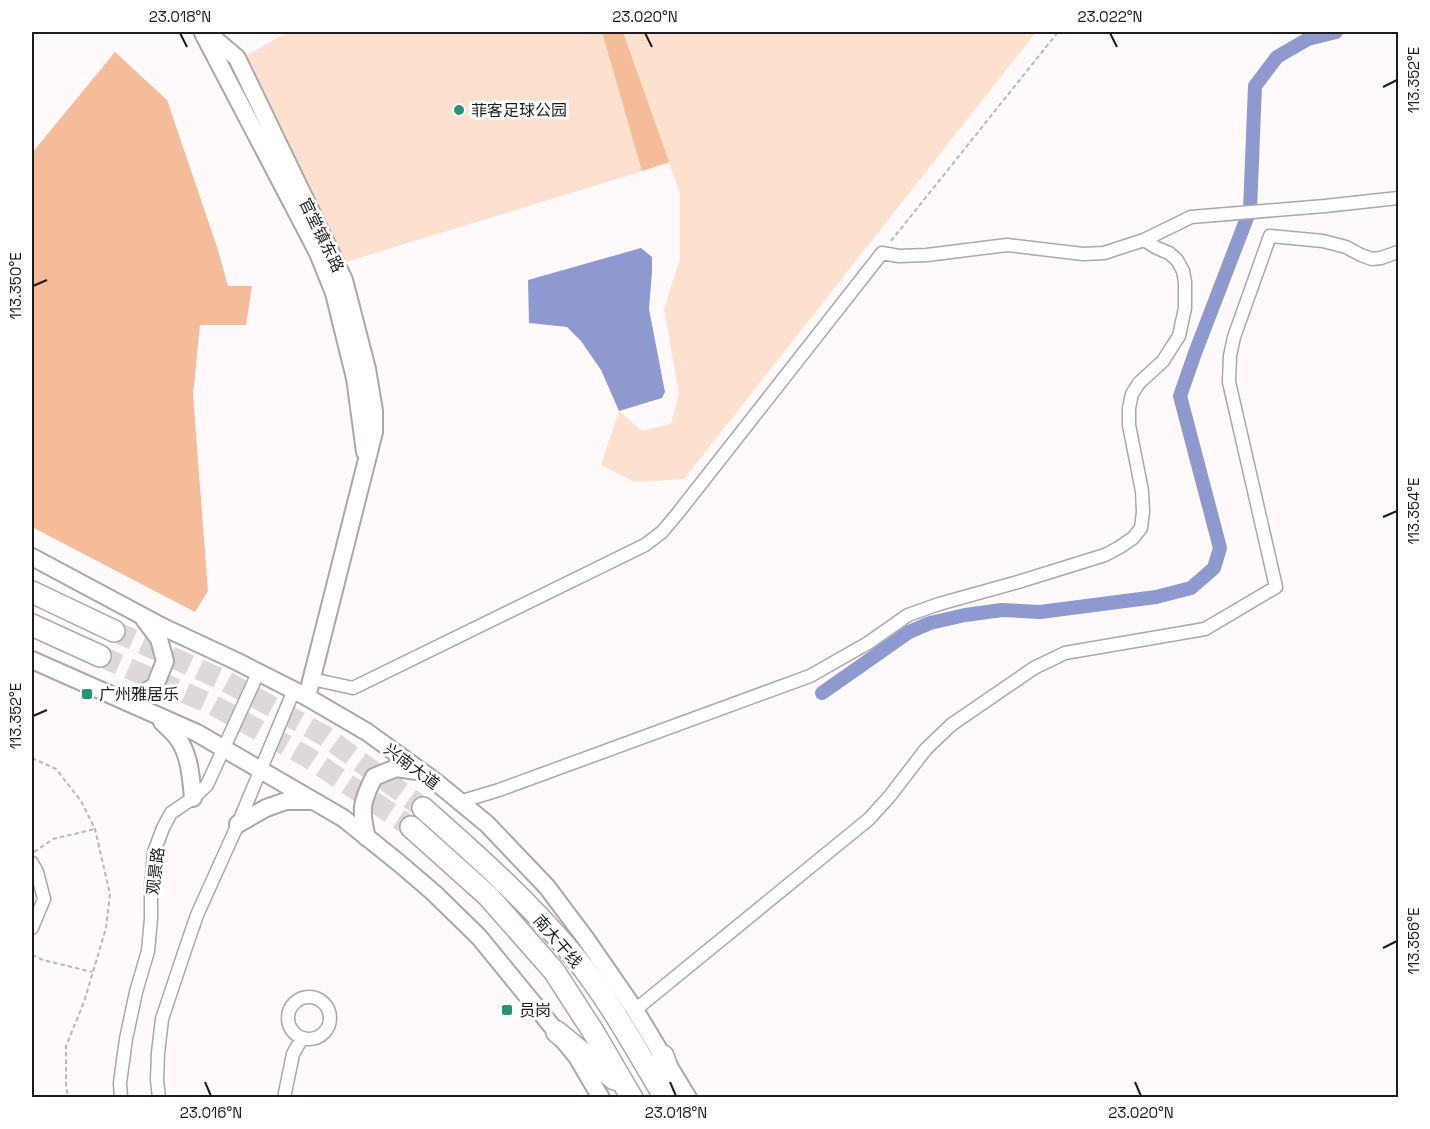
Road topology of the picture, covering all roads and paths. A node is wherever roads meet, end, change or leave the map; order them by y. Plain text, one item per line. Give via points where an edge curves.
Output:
1 (203, 32) edge
2 (1058, 32) edge
3 (1396, 200) edge
4 (1144, 240) junction
5 (1398, 252) edge
6 (882, 253) junction
7 (32, 557) edge
8 (32, 592) edge
9 (141, 615) junction
10 (32, 625) edge
11 (114, 631) tunnel mouth
12 (100, 656) tunnel mouth
13 (32, 660) edge
14 (258, 673) junction
15 (312, 679) junction
16 (301, 694) junction
17 (114, 697) junction
18 (153, 713) junction
19 (224, 748) junction
20 (32, 758) edge
21 (261, 770) junction
22 (421, 772) junction
23 (193, 798) junction
24 (315, 801) junction
25 (459, 802) junction
26 (423, 808) tunnel mouth
27 (238, 824) junction
28 (411, 827) tunnel mouth
29 (95, 829) junction
30 (367, 838) junction
31 (32, 853) edge
32 (32, 863) edge
33 (32, 928) edge
34 (32, 955) edge
35 (93, 972) junction
36 (635, 1010) junction
37 (557, 1032) junction
38 (302, 1038) dead end
39 (663, 1056) junction
40 (629, 1094) edge
41 (69, 1098) edge
42 (121, 1098) edge
43 (159, 1098) edge
44 (284, 1098) edge
45 (601, 1098) edge
46 (665, 1098) edge
47 (676, 1098) edge
48 (688, 1098) edge

1 - 15 main road, 官堂镇东路 via 237,58 344,280 367,369 374,432
2 - 6 path
3 - 4 street via 1191,217
4 - 6 street via 1104,253 1007,245 917,255
4 - 25 street via 1177,261 1185,282 1185,308 1179,336 1163,361 1139,383 1130,401 1143,512 1141,528 1133,538 1105,555 908,615 810,676
5 - 36 street via 1372,259 1323,241 1270,236 1234,337 1229,382 1276,587 1205,629 1065,653 1034,668 951,725 926,749 869,819
6 - 15 street via 678,513 645,545 353,688
7 - 9 main road, 兴南大道
8 - 11 highway
9 - 14 main road, 兴南大道
9 - 17 main road via 159,639 165,661 154,686 137,697
10 - 12 highway
13 - 17 main road
14 - 16 main road, 兴南大道
14 - 19 street, 观景路
15 - 16 main road, 官堂镇东路
16 - 21 street
16 - 22 main road, 兴南大道 via 367,732
17 - 18 main road
18 - 19 main road
18 - 23 main road via 184,748
19 - 21 main road
19 - 23 street, 观景路 via 207,785
20 - 29 path via 56,770 81,801
21 - 24 main road
21 - 27 street
22 - 25 main road, 兴南大道
22 - 30 main road via 396,768 374,777 364,798 362,818
23 - 42 street, 观景路 via 171,813 154,852 148,951 126,1039
24 - 27 main road via 286,801
24 - 30 main road
25 - 36 main road, 兴南大道 via 487,824 547,887
26 - 46 highway, 南大干线 via 542,920 574,957 616,1016
27 - 43 street via 197,915 162,1019
28 - 40 highway, 南大干线 via 488,896 554,971
29 - 31 path via 53,839
29 - 35 path via 111,894
30 - 37 main road via 434,893 479,937
32 - 33 street via 44,898
34 - 35 path
35 - 41 path via 66,1046
36 - 39 main road, 兴南大道
37 - 40 highway
37 - 45 main road
38 - 44 street via 293,1053
39 - 47 highway
39 - 48 main road, 兴南大道

